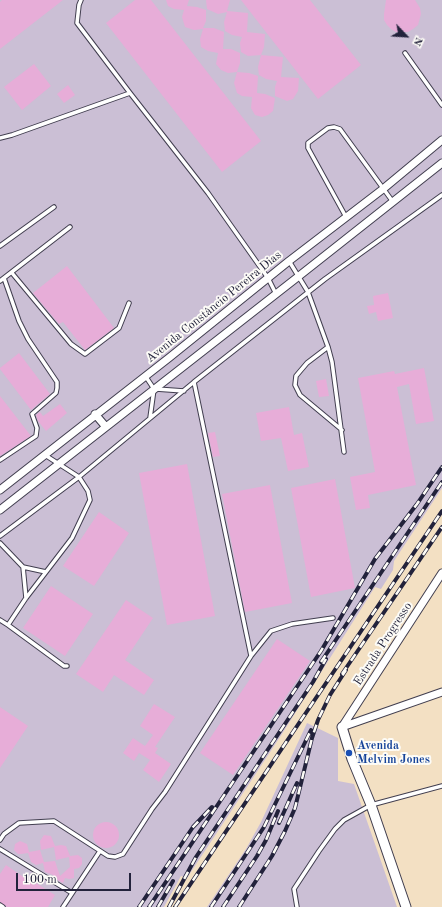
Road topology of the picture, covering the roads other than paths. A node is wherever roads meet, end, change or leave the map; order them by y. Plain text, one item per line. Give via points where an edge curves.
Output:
1 (81, 0) edge
2 (405, 53) dead end
3 (130, 93) junction
4 (442, 105) edge
5 (0, 138) edge
6 (442, 140) edge
7 (442, 163) edge
8 (383, 189) junction
9 (442, 195) edge
10 (393, 202) junction
11 (54, 207) dead end
12 (346, 217) junction
13 (70, 227) dead end
14 (0, 246) edge
15 (289, 261) junction
16 (12, 273) junction
17 (299, 276) junction
18 (4, 278) junction
19 (268, 278) junction
20 (0, 281) edge
21 (308, 292) junction
22 (276, 294) junction
23 (129, 303) dead end
24 (328, 347) junction
25 (146, 376) junction
26 (194, 382) junction
27 (154, 389) junction
28 (184, 391) junction
29 (95, 414) junction
30 (150, 418) junction
31 (106, 426) junction
32 (342, 430) junction
33 (344, 452) dead end
34 (45, 455) junction
35 (0, 460) edge
36 (59, 464) junction
37 (79, 477) junction
38 (0, 490) edge
39 (0, 510) edge
40 (0, 536) edge
41 (0, 543) edge
42 (23, 567) junction
43 (46, 572) junction
44 (442, 573) edge
45 (26, 598) junction
46 (333, 618) dead end
47 (0, 620) edge
48 (8, 625) junction
49 (251, 656) junction
50 (68, 666) dead end
51 (442, 692) edge
52 (342, 727) junction
53 (442, 786) edge
54 (371, 805) junction
55 (0, 840) edge
56 (0, 849) edge
57 (100, 852) junction
58 (72, 894) junction
59 (0, 905) edge
60 (3, 907) edge
61 (63, 907) edge
62 (297, 907) edge
63 (406, 907) edge

1 - 3 lane via 77,23
2 - 4 lane
3 - 5 lane
3 - 19 lane via 208,193
6 - 8 street, Avenida Constâncio Pereira Dias
7 - 10 street
8 - 10 lane
8 - 12 street, Avenida Constâncio Pereira Dias
8 - 12 lane via 340,128 328,128 308,143 312,157
9 - 21 lane
10 - 17 street
11 - 14 lane
12 - 15 street, Avenida Constâncio Pereira Dias
13 - 16 lane
15 - 17 lane
15 - 19 street, Avenida Constâncio Pereira Dias
16 - 18 lane
16 - 23 lane via 72,344 85,354 119,328
17 - 21 lane
17 - 22 street
18 - 20 lane
18 - 35 lane via 19,321 57,382 57,388 56,393 32,414 37,428 36,436
19 - 22 lane
19 - 25 street, Avenida Constâncio Pereira Dias
21 - 24 lane
21 - 26 lane
22 - 27 street
24 - 32 lane
24 - 32 lane via 307,363 296,376 295,384 300,395
25 - 27 lane
25 - 29 street, Avenida Constâncio Pereira Dias
26 - 28 lane
26 - 49 lane
27 - 28 lane
27 - 30 lane
27 - 31 street
28 - 30 lane
29 - 31 street
29 - 34 street, Avenida Constâncio Pereira Dias
30 - 37 lane
31 - 36 street
32 - 33 lane
34 - 36 lane
34 - 38 street, Avenida Constâncio Pereira Dias
36 - 37 lane
36 - 39 street
37 - 40 lane
37 - 43 lane via 88,491 90,500 72,538
41 - 42 lane
42 - 43 lane
42 - 45 lane
43 - 45 lane
44 - 52 street, Estrada Progresso
45 - 48 lane
46 - 49 lane via 292,624 270,631
47 - 48 lane
48 - 50 lane via 64,666
49 - 57 lane via 123,854 115,858
51 - 52 street
52 - 54 street
53 - 54 lane
54 - 62 lane via 344,820 335,829 294,889
54 - 63 street
55 - 57 lane via 19,823 54,821
56 - 58 lane
57 - 58 lane
58 - 61 lane
59 - 60 lane

